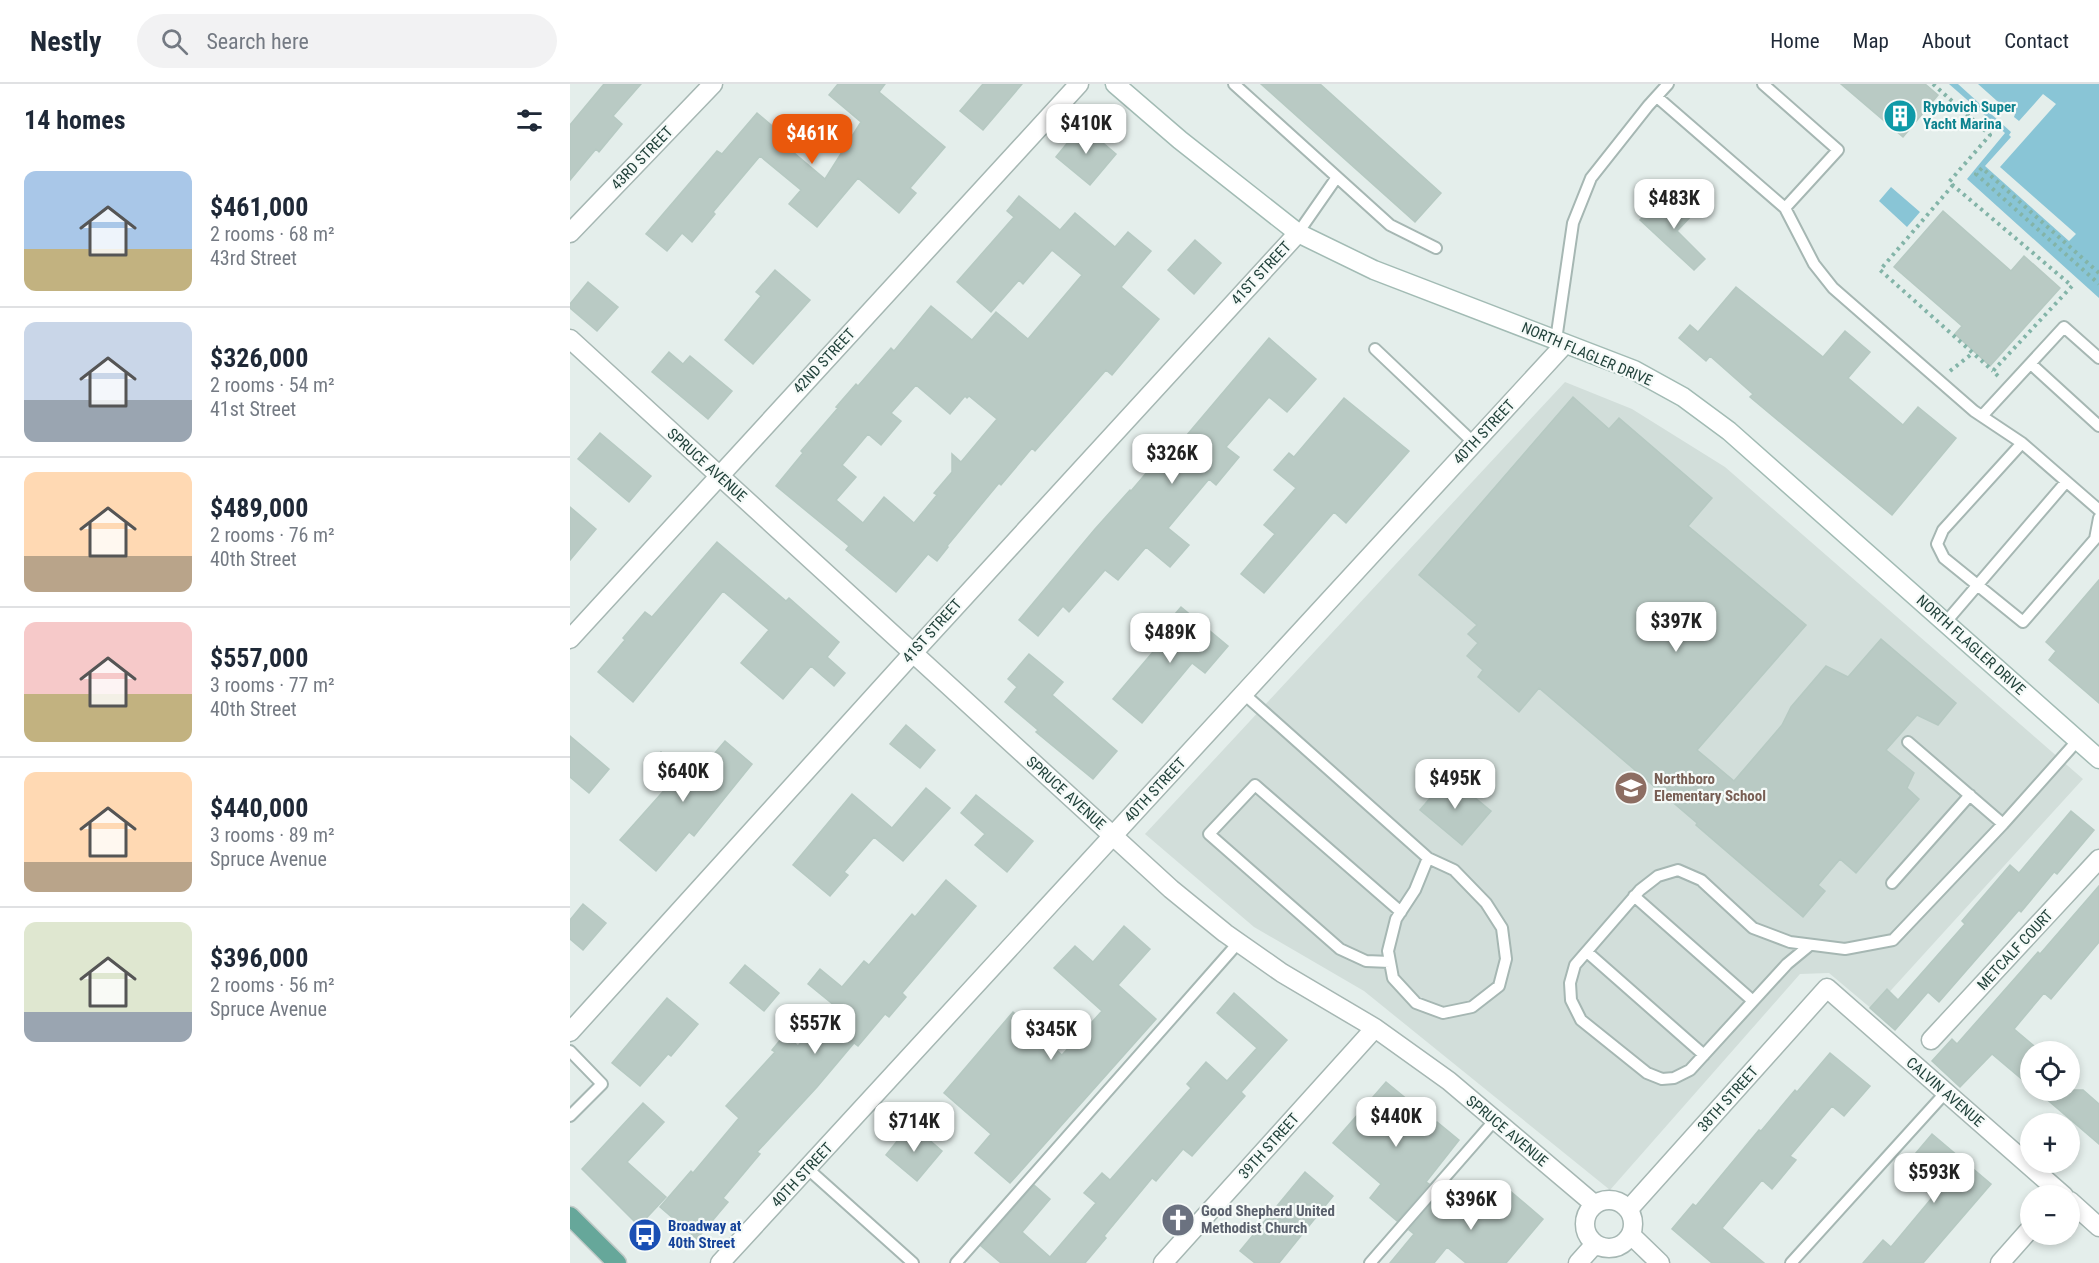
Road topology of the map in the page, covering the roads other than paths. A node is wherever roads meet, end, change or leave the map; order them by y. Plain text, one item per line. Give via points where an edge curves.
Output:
1 (713, 84) edge
2 (1079, 84) edge
3 (1115, 84) edge
4 (1234, 84) edge
5 (1668, 84) edge
6 (1763, 84) edge
7 (1657, 97) junction
8 (1337, 177) junction
9 (1785, 208) junction
10 (570, 233) edge
11 (1298, 233) junction
12 (1436, 248) dead end
13 (570, 339) edge
14 (1561, 342) junction
15 (1375, 349) dead end
16 (2099, 358) edge
17 (2031, 363) junction
18 (1982, 416) junction
19 (2099, 426) edge
20 (1474, 443) junction
21 (2022, 443) junction
22 (719, 475) junction
23 (2066, 482) junction
24 (2099, 510) edge
25 (2099, 518) edge
26 (1978, 585) junction
27 (1945, 623) junction
28 (570, 639) edge
29 (913, 653) junction
30 (1244, 694) junction
31 (2078, 740) junction
32 (1908, 742) dead end
33 (2099, 759) edge
34 (1970, 795) junction
35 (2003, 824) junction
36 (1113, 836) junction
37 (1428, 858) junction
38 (2099, 859) edge
39 (1892, 883) dead end
40 (1634, 897) junction
41 (1401, 912) junction
42 (1239, 943) junction
43 (1810, 945) junction
44 (1587, 952) junction
45 (1390, 962) junction
46 (1827, 988) joint
47 (1753, 1001) junction
48 (1375, 1028) junction
49 (570, 1032) edge
50 (1931, 1040) dead end
51 (570, 1051) edge
52 (1704, 1055) junction
53 (1946, 1092) junction
54 (570, 1116) edge
55 (1494, 1121) junction
56 (808, 1169) junction
57 (2052, 1185) edge
58 (1594, 1204) junction
59 (1629, 1209) junction
60 (2080, 1210) edge
61 (570, 1216) edge
62 (2099, 1227) edge
63 (1631, 1235) junction
64 (2020, 1240) edge
65 (1595, 1244) junction
66 (617, 1263) edge
67 (720, 1263) edge
68 (913, 1263) edge
69 (956, 1263) edge
70 (1163, 1263) edge
71 (1370, 1263) edge
72 (1578, 1263) edge
73 (1660, 1263) edge
74 (1791, 1263) edge
75 (2000, 1263) edge

1 - 10 street, 43RD STREET
2 - 22 street, 42ND STREET
3 - 11 street, NORTH FLAGLER DRIVE
4 - 8 lane
5 - 7 lane
6 - 9 lane via 1838,150
7 - 9 lane
7 - 14 lane via 1591,178 1573,222
8 - 11 lane
8 - 12 lane via 1390,225
9 - 18 lane via 1814,264 1833,288
11 - 14 street, NORTH FLAGLER DRIVE via 1374,270
11 - 29 street, 41ST STREET
13 - 22 street, SPRUCE AVENUE
14 - 20 street, 40TH STREET
14 - 27 street, NORTH FLAGLER DRIVE via 1634,370 1683,397 1729,431
15 - 20 lane
16 - 17 lane via 2064,327
17 - 18 lane
17 - 19 lane
18 - 21 lane
20 - 30 street, 40TH STREET
21 - 23 lane
21 - 26 lane via 1942,531 1937,544 1944,558
22 - 28 street, 42ND STREET
22 - 29 street, SPRUCE AVENUE
23 - 24 lane
23 - 26 lane
25 - 26 lane via 2095,539 2024,622
26 - 27 lane
27 - 31 street, NORTH FLAGLER DRIVE
29 - 36 street, SPRUCE AVENUE
29 - 49 street, 41ST STREET
30 - 36 street, 40TH STREET
30 - 37 lane
31 - 33 street, NORTH FLAGLER DRIVE
31 - 35 lane
32 - 34 lane
34 - 35 lane
34 - 39 lane
35 - 43 lane via 1893,940 1845,950
36 - 42 street, SPRUCE AVENUE
36 - 56 street, 40TH STREET
37 - 41 lane
37 - 45 lane via 1454,870 1486,903 1502,928 1506,959 1499,986 1472,1007 1443,1013 1416,1003 1393,978
38 - 50 street, METCALF COURT
40 - 43 lane via 1658,876 1678,870 1701,880 1753,928
40 - 44 lane
40 - 47 lane
41 - 45 lane via 1388,951
41 - 45 lane via 1255,785 1209,834 1340,949 1366,961
42 - 48 street, SPRUCE AVENUE
42 - 69 lane
43 - 47 lane via 1786,964
44 - 52 lane
44 - 52 lane via 1575,965 1570,982 1570,1000 1581,1020 1647,1073 1662,1078 1674,1078 1690,1070
46 - 53 street, CALVIN AVENUE
46 - 59 street, 38TH STREET
47 - 52 lane
48 - 55 street, SPRUCE AVENUE via 1449,1081
48 - 70 street, 39TH STREET
51 - 54 lane via 602,1084
53 - 57 street, CALVIN AVENUE
53 - 74 lane
55 - 58 street, SPRUCE AVENUE
55 - 71 lane
56 - 67 street, 40TH STREET
56 - 68 lane
58 - 59 street via 1608,1199
58 - 65 street via 1584,1224
59 - 63 street via 1634,1222
60 - 62 street, CALVIN AVENUE
61 - 66 main road
63 - 65 street via 1619,1246 1602,1248
63 - 73 street
64 - 75 street
65 - 72 street

